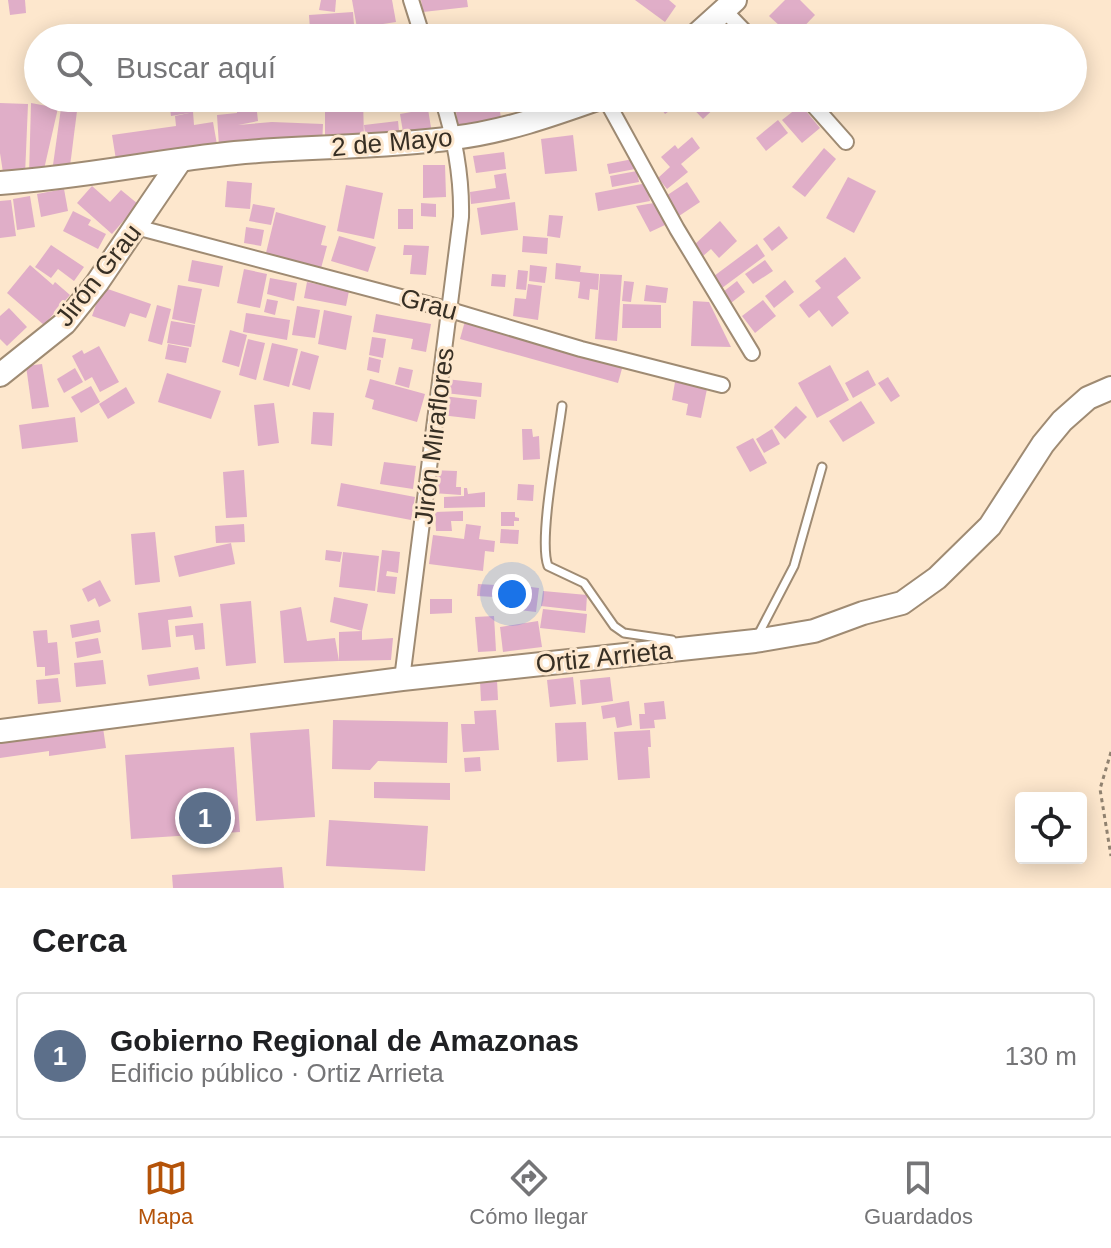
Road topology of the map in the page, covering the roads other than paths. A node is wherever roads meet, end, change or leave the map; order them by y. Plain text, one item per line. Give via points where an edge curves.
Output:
1 (411, 0) edge
2 (728, 3) edge
3 (419, 24) edge
4 (707, 24) edge
5 (742, 24) edge
6 (447, 112) edge
7 (563, 112) edge
8 (610, 112) edge
9 (819, 112) edge
10 (455, 138) junction
11 (846, 142) dead end
12 (180, 161) junction
13 (0, 183) edge
14 (136, 227) junction
15 (450, 310) junction
16 (752, 353) dead end
17 (0, 375) edge
18 (722, 385) dead end
19 (1111, 388) edge
20 (562, 406) dead end
21 (822, 467) dead end
22 (755, 641) junction
23 (706, 646) junction
24 (402, 679) junction
25 (0, 731) edge

1 - 3 street
2 - 4 street
2 - 5 street
6 - 10 street, Jirón Miraflores
7 - 10 street, 2 de Mayo
8 - 16 street
9 - 11 street
10 - 12 street, 2 de Mayo via 275,149
10 - 15 street, Jirón Miraflores via 461,217
12 - 13 street, 2 de Mayo
12 - 14 street, Jirón Grau
14 - 15 street, Grau
14 - 17 street, Jirón Grau via 65,323
15 - 18 street, Grau
15 - 24 street, Jirón Miraflores
19 - 22 street, Ortiz Arrieta via 1088,398 1062,421 990,526 937,578 902,603 814,631
20 - 23 lane via 545,534 548,566 584,583 624,633
21 - 22 lane via 794,566
22 - 23 street, Ortiz Arrieta
23 - 24 street, Ortiz Arrieta
24 - 25 street, Ortiz Arrieta

